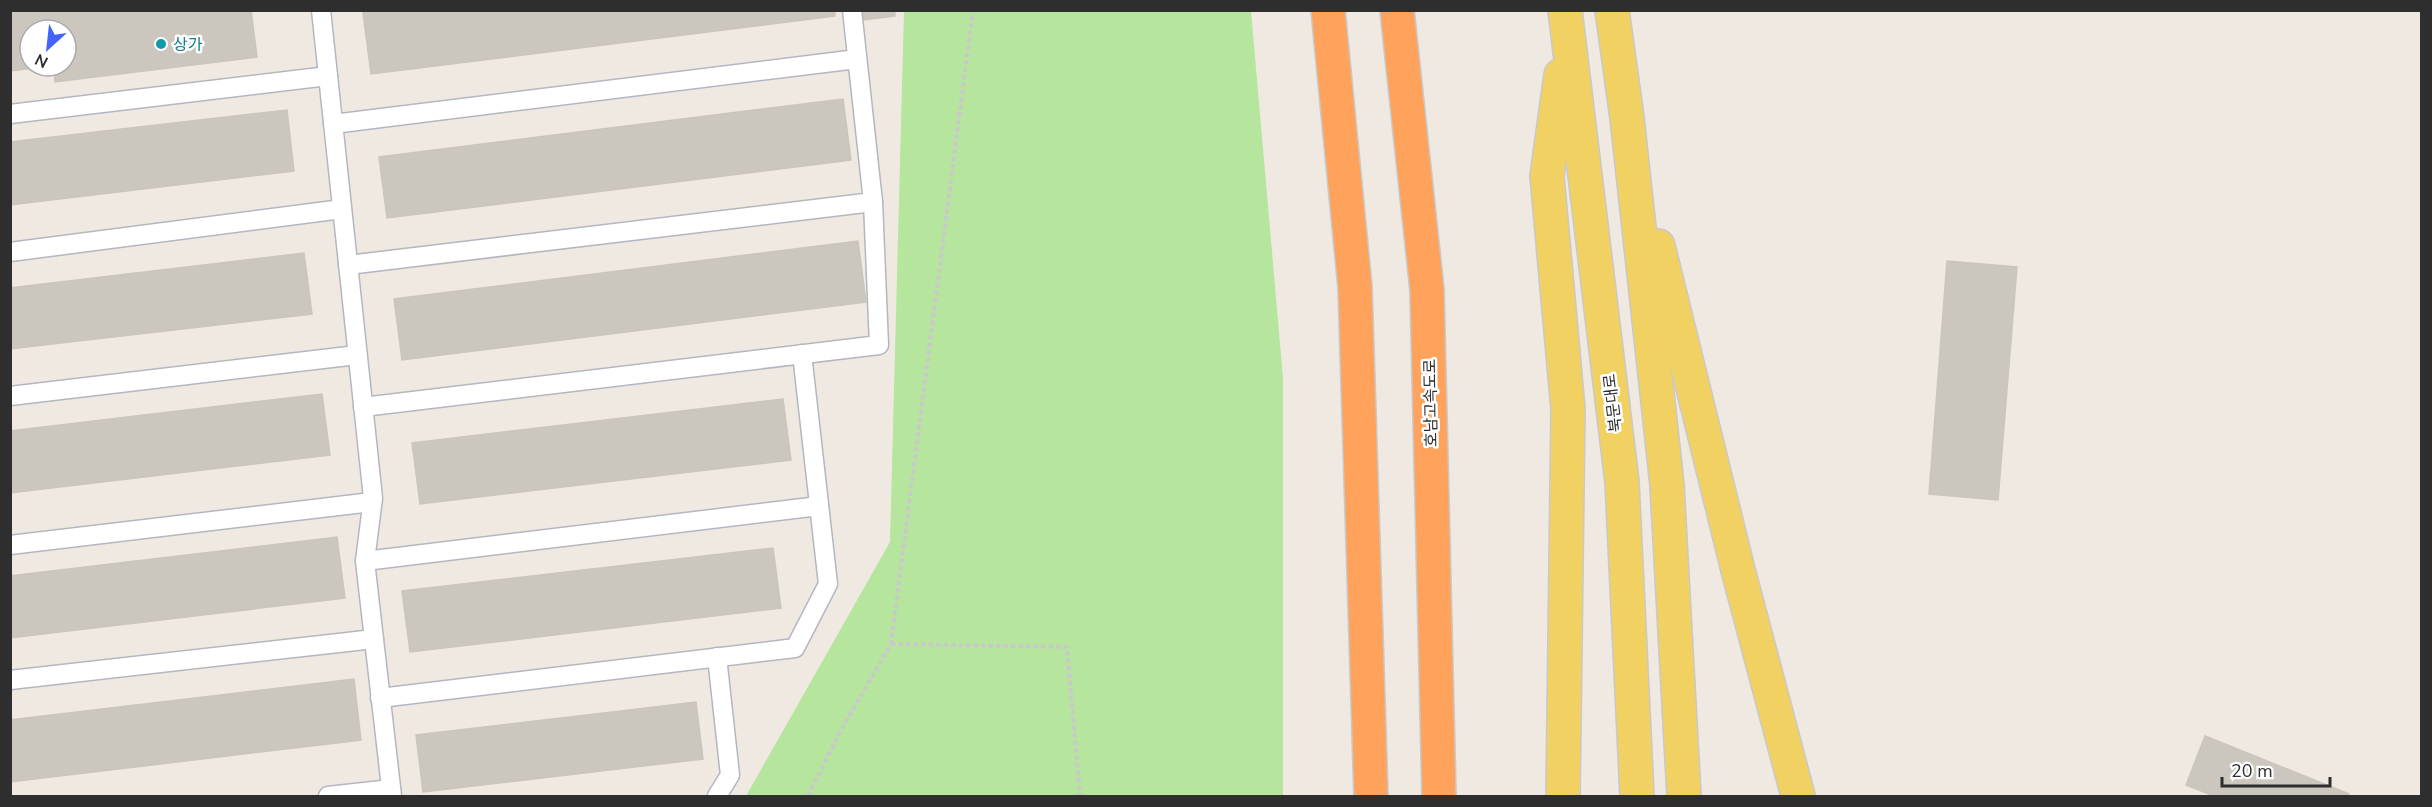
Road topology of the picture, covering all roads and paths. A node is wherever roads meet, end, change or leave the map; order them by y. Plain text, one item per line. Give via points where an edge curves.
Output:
1 (321, 10) edge
2 (852, 10) edge
3 (973, 10) edge
4 (1328, 10) edge
5 (1397, 10) edge
6 (1612, 10) edge
7 (1566, 21) edge
8 (857, 59) junction
9 (328, 76) junction
10 (10, 114) edge
11 (1627, 118) junction
12 (333, 124) junction
13 (873, 202) junction
14 (342, 209) junction
15 (10, 252) edge
16 (348, 265) junction
17 (802, 354) junction
18 (357, 355) junction
19 (10, 396) edge
20 (363, 407) junction
21 (372, 502) junction
22 (819, 506) junction
23 (10, 545) edge
24 (365, 561) junction
25 (374, 639) junction
26 (891, 644) junction
27 (717, 657) junction
28 (10, 680) edge
29 (380, 698) junction
30 (391, 793) edge
31 (328, 796) edge
32 (717, 796) edge
33 (808, 796) edge
34 (1080, 796) edge
35 (1371, 796) edge
36 (1439, 796) edge
37 (1563, 796) edge
38 (1636, 796) edge
39 (1684, 796) edge
40 (1798, 796) edge

1 - 9 lane
2 - 8 lane
3 - 26 path
4 - 35 highway via 1354,287
5 - 36 highway, 호남고속도로 via 1427,290
6 - 11 main road
7 - 37 main road via 1547,176 1568,410
7 - 38 main road, 북문대로 via 1622,482
8 - 12 lane
8 - 13 lane
9 - 10 lane
9 - 12 lane
11 - 39 main road via 1667,485
11 - 40 main road
12 - 14 lane
13 - 16 lane
13 - 17 lane via 879,345
14 - 15 lane
14 - 16 lane
16 - 18 lane
17 - 20 lane
17 - 22 lane
18 - 19 lane
18 - 20 lane
20 - 21 lane
21 - 23 lane
21 - 24 lane
22 - 24 lane
22 - 27 lane via 828,584 795,648
24 - 25 lane
25 - 28 lane
25 - 29 lane
26 - 33 path
26 - 34 path via 1067,647
27 - 29 lane
27 - 32 lane via 730,775
29 - 30 lane
30 - 31 lane

